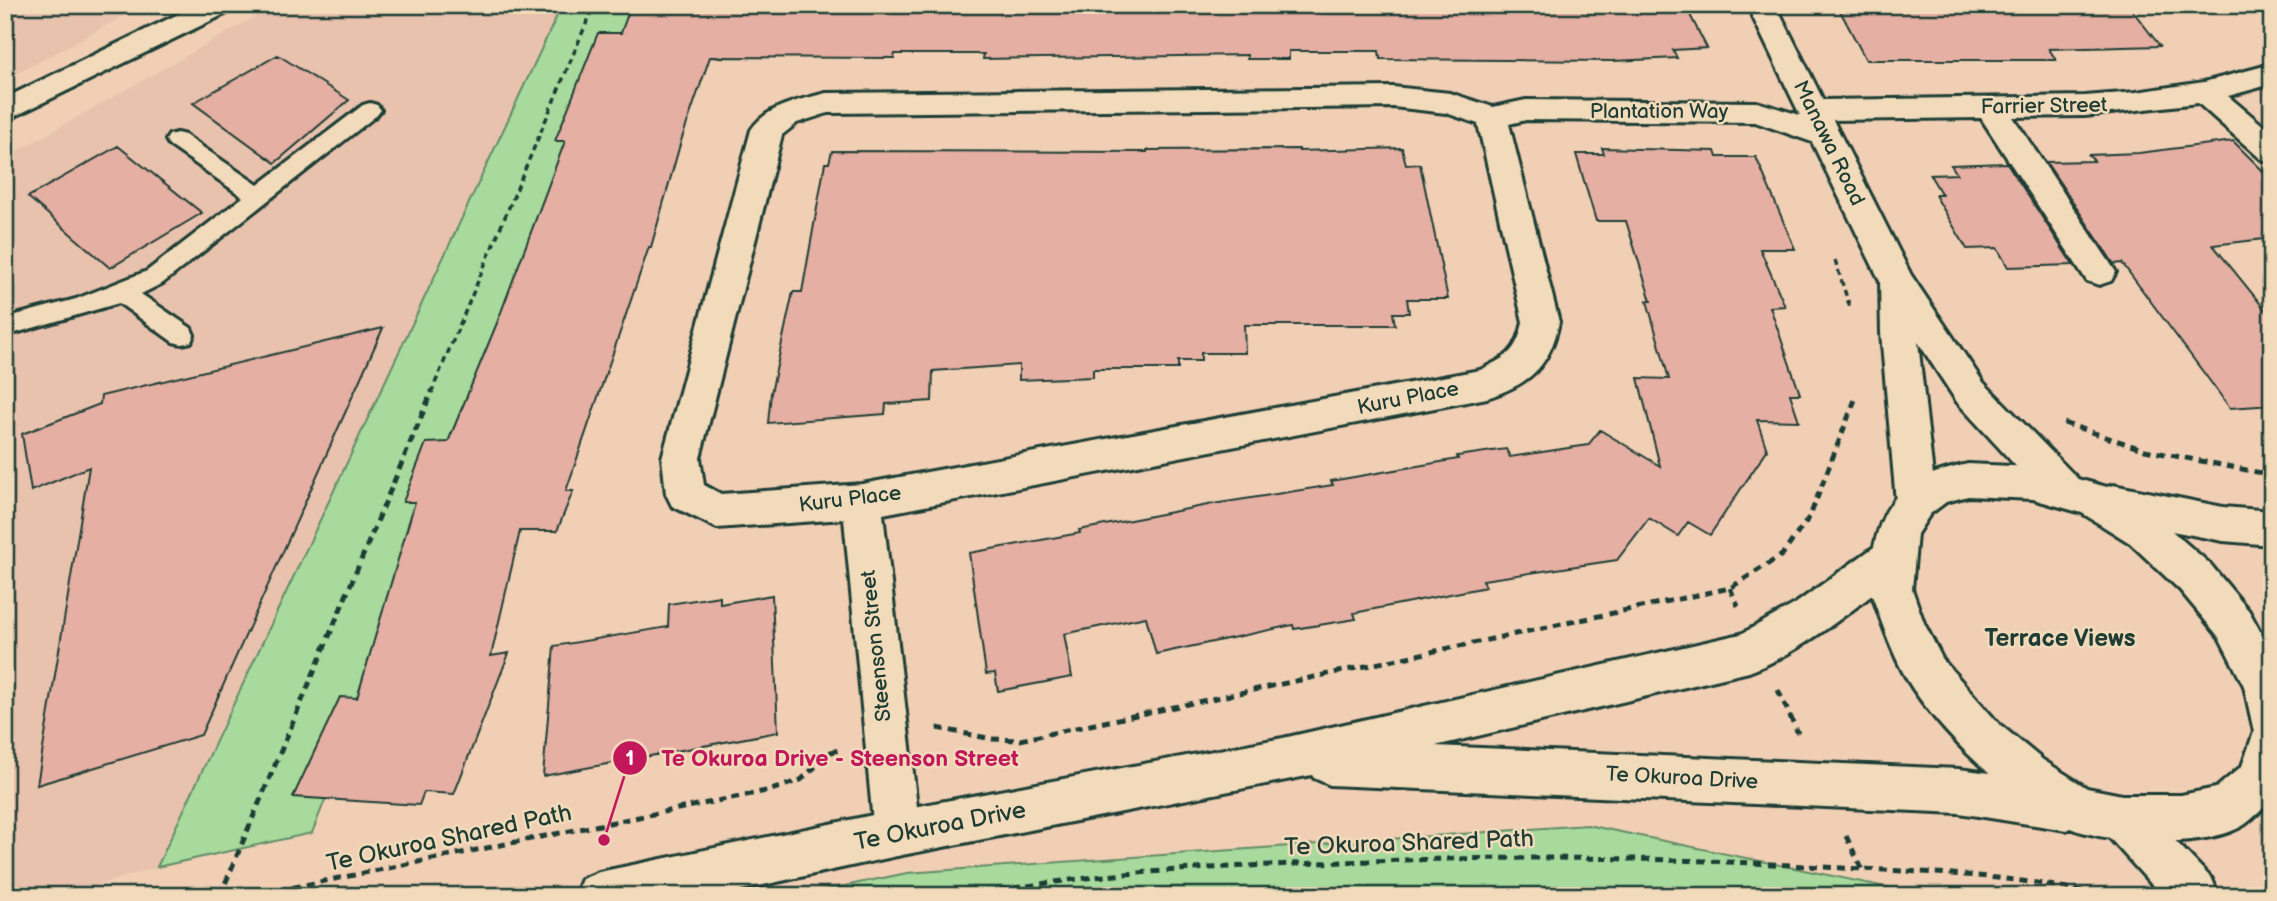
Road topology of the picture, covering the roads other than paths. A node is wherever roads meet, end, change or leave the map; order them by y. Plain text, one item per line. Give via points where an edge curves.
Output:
1 (221, 5) edge
2 (1761, 5) edge
3 (2272, 74) edge
4 (2204, 92) junction
5 (1990, 107) junction
6 (370, 110) dead end
7 (5, 111) edge
8 (1492, 118) junction
9 (1818, 122) junction
10 (177, 140) dead end
11 (2272, 151) edge
12 (260, 198) junction
13 (2099, 272) dead end
14 (1897, 281) junction
15 (123, 293) junction
16 (5, 327) edge
17 (182, 335) dead end
18 (2078, 494) junction
19 (862, 500) junction
20 (1916, 502) junction
21 (2272, 528) edge
22 (1893, 557) junction
23 (2272, 723) edge
24 (1283, 761) junction
25 (2268, 771) edge
26 (2101, 813) junction
27 (897, 833) junction
28 (599, 896) edge
29 (2195, 896) edge

1 - 7 street
2 - 9 street, Manawa Road
3 - 4 street, Farrier Street
4 - 5 street, Farrier Street via 2085,106
4 - 11 street
5 - 9 street, Farrier Street
5 - 13 street
6 - 12 lane
8 - 9 street, Plantation Way via 1526,110 1757,112
8 - 19 street, Kuru Place via 1541,321 1538,341 1523,365 1487,383
8 - 19 street, Kuru Place via 1450,103 1393,97 826,103 786,116 767,130 681,458 686,495 717,511
9 - 14 street, Manawa Road
10 - 12 lane
12 - 15 lane via 155,277
14 - 18 street, Manawa Road via 1970,392
14 - 20 street, Manawa Road
15 - 16 lane
15 - 17 lane
18 - 20 street via 2022,482 1968,480 1935,488
18 - 21 street via 2222,524
18 - 23 street via 2144,531 2195,577 2234,624 2265,684
19 - 27 street, Steenson Street
20 - 22 street via 1898,530
22 - 24 street, Te Okuroa Drive via 1810,617 1749,652
22 - 26 street via 1891,589 1928,674 1982,738 2027,776
24 - 26 street, Te Okuroa Drive via 1959,791
24 - 27 street, Te Okuroa Drive
25 - 26 street, Te Okuroa Drive via 2227,809 2181,818
26 - 29 street
27 - 28 street, Te Okuroa Drive

